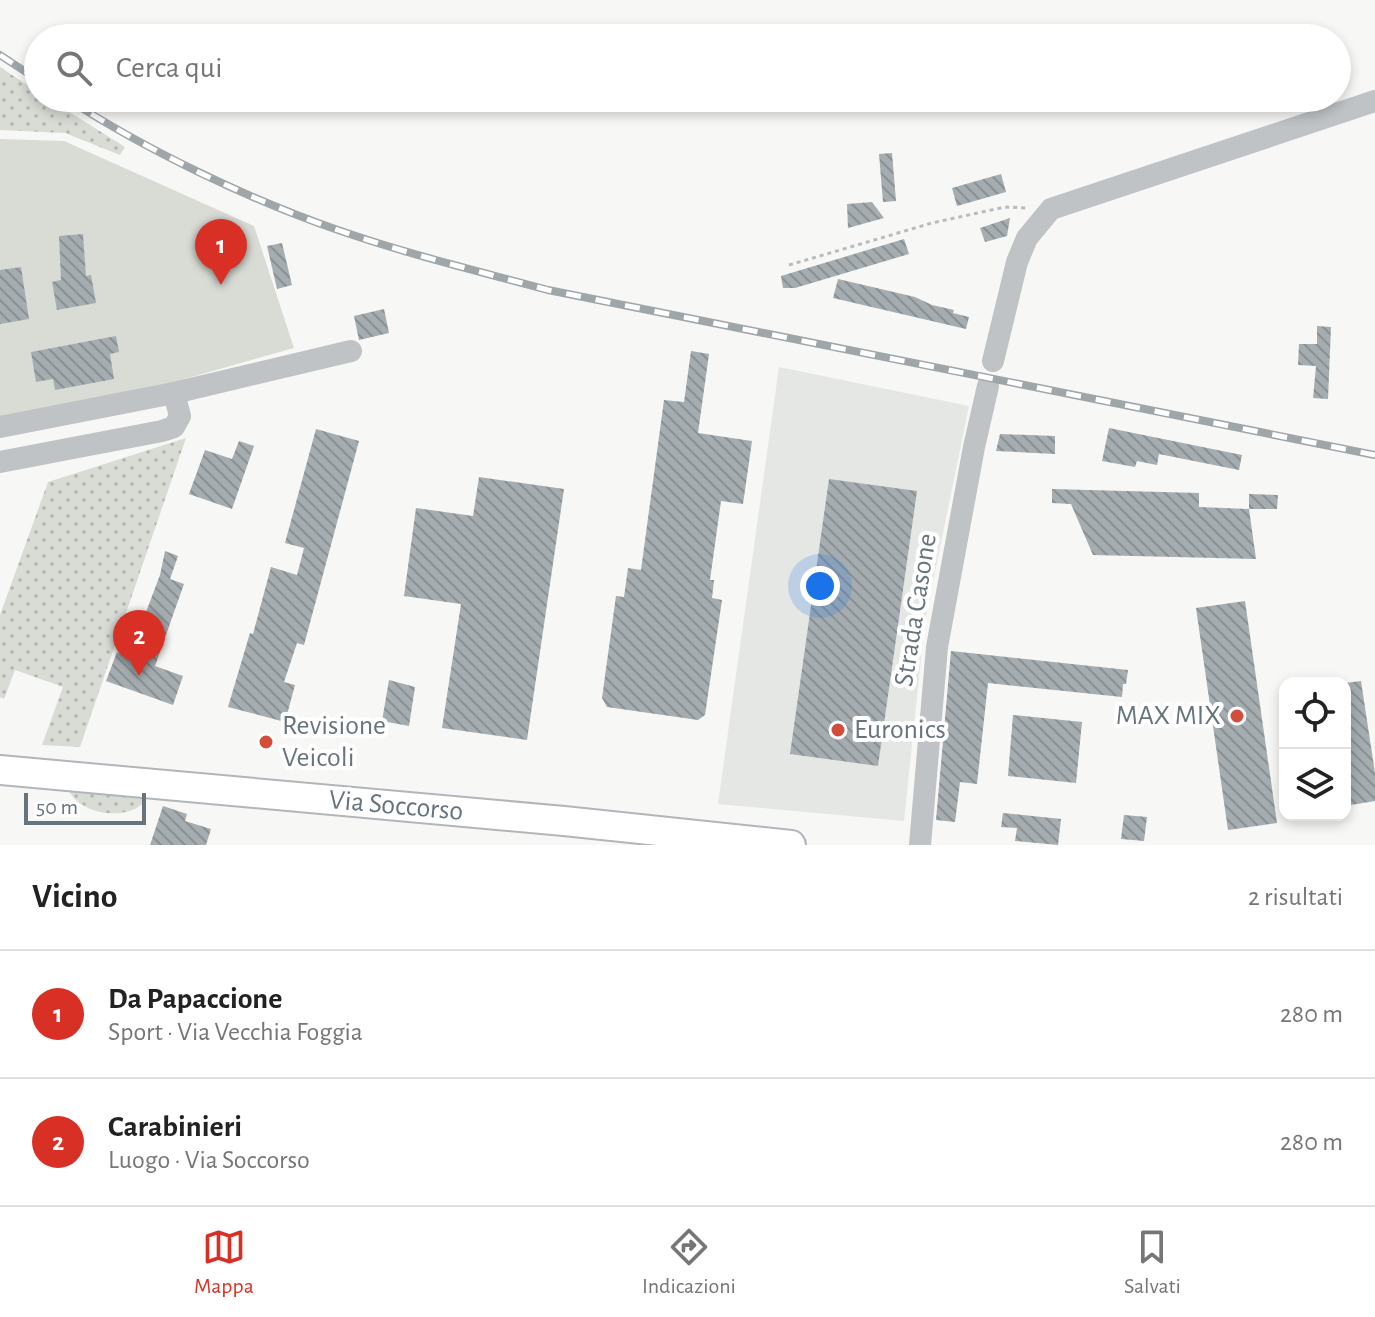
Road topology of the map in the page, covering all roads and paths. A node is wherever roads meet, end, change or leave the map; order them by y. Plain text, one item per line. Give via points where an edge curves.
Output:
1 (1375, 101) edge
2 (1351, 109) edge
3 (1342, 112) edge
4 (1051, 209) junction
5 (789, 265) dead end
6 (351, 351) dead end
7 (993, 361) dead end
8 (988, 386) dead end
9 (174, 393) junction
10 (0, 427) edge
11 (0, 462) edge
12 (0, 770) edge
13 (791, 845) edge
14 (920, 845) edge

1 - 2 street
3 - 4 street
4 - 5 path via 1005,207
4 - 7 street via 1027,238 1017,262
6 - 9 street
8 - 14 street, Strada Casone via 937,647
9 - 10 street
9 - 11 street via 180,416 174,427
12 - 13 main road, Via Soccorso

